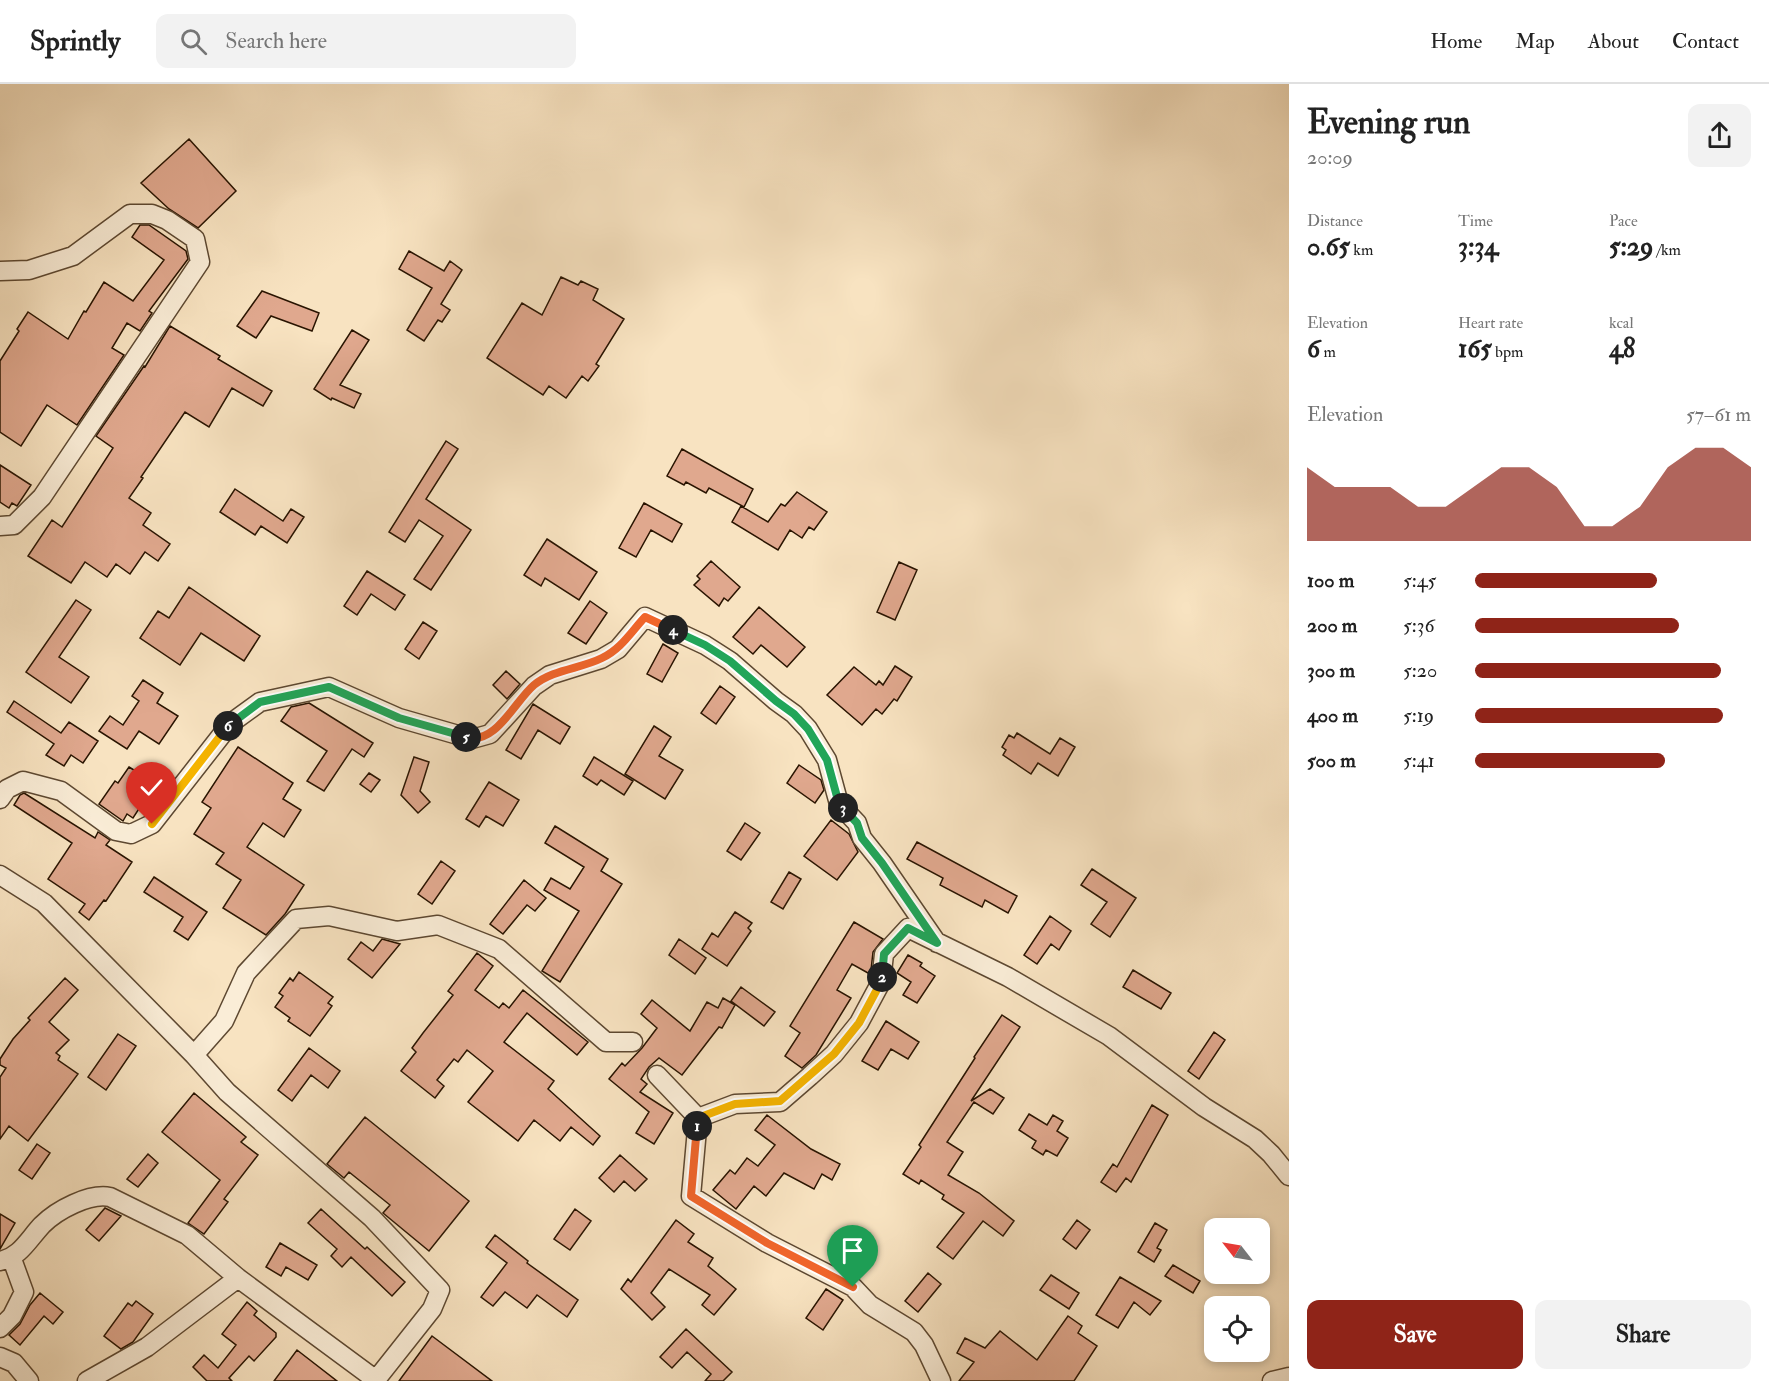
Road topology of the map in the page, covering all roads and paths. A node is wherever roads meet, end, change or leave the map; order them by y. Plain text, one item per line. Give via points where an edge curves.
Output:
1 (0, 271) edge
2 (0, 526) edge
3 (0, 799) edge
4 (0, 875) edge
5 (937, 943) junction
6 (633, 1042) dead end
7 (194, 1055) junction
8 (657, 1075) dead end
9 (698, 1118) junction
10 (1289, 1176) edge
11 (6, 1260) edge
12 (238, 1278) junction
13 (0, 1328) edge
14 (0, 1357) edge
15 (1289, 1377) edge
16 (375, 1380) edge
17 (28, 1381) edge
18 (87, 1381) edge
19 (940, 1381) edge
20 (1272, 1381) edge

1 - 2 street via 29,270 73,256 130,214 142,213 167,220 195,239 200,262 42,497 14,525
3 - 5 street via 23,781 61,791 116,831 131,834 152,824 231,723 248,710 260,702 329,687 399,718 472,739 481,737 490,734 534,686 550,675 601,659 618,649 645,617 730,661 808,729 827,760 839,804 857,823 862,838
4 - 7 street via 44,903
5 - 9 street via 908,928 884,954 881,982 859,1023 834,1054 780,1101 735,1104
5 - 10 street via 1008,977 1109,1036 1204,1107 1255,1139
6 - 7 street via 606,1042 499,949 438,925 397,931 329,916 296,919 246,973 224,1021
7 - 16 street via 227,1092 372,1218 440,1290 432,1309
8 - 9 street
9 - 19 street via 691,1196 767,1243 853,1287 870,1305 914,1332
11 - 12 street via 44,1223 71,1205 102,1195 187,1235
11 - 13 street via 24,1292 12,1316
12 - 16 street
12 - 18 street via 147,1347
14 - 17 street via 14,1363
15 - 20 street

